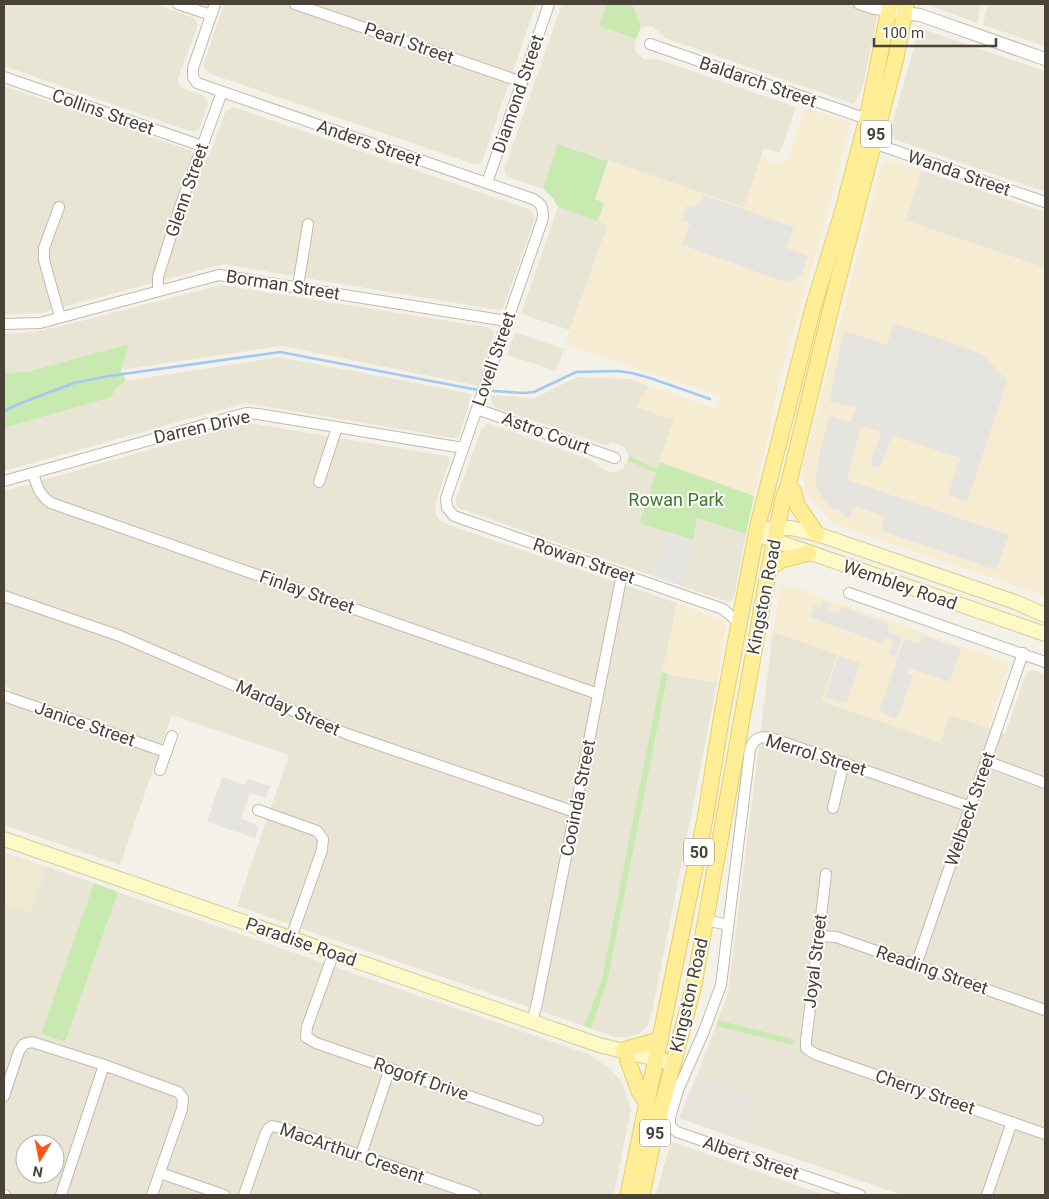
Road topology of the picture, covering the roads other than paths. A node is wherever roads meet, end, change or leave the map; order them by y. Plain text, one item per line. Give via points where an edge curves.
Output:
1 (178, 4) edge
2 (215, 4) edge
3 (295, 4) edge
4 (549, 4) edge
5 (859, 4) edge
6 (889, 8) edge
7 (906, 8) edge
8 (211, 15) junction
9 (650, 44) dead end
10 (1045, 59) edge
11 (4, 77) edge
12 (522, 82) junction
13 (222, 92) junction
14 (867, 119) junction
15 (874, 143) junction
16 (202, 146) junction
17 (487, 183) junction
18 (1045, 202) edge
19 (59, 207) dead end
20 (543, 210) joint
21 (308, 224) dead end
22 (298, 286) junction
23 (158, 290) junction
24 (60, 317) junction
25 (507, 321) junction
26 (4, 324) edge
27 (477, 409) junction
28 (336, 427) junction
29 (463, 448) junction
30 (615, 458) dead end
31 (33, 472) junction
32 (4, 481) edge
33 (318, 482) dead end
34 (788, 486) junction
35 (447, 508) joint
36 (756, 532) junction
37 (817, 534) junction
38 (775, 535) junction
39 (809, 553) junction
40 (769, 568) junction
41 (622, 574) junction
42 (849, 593) dead end
43 (4, 596) edge
44 (742, 607) junction
45 (723, 609) junction
46 (1045, 615) edge
47 (739, 623) junction
48 (1045, 634) edge
49 (1024, 654) junction
50 (1045, 662) edge
51 (598, 694) junction
52 (4, 696) edge
53 (172, 736) dead end
54 (166, 752) junction
55 (986, 761) junction
56 (844, 762) junction
57 (160, 770) dead end
58 (1045, 782) edge
59 (971, 807) junction
60 (833, 808) dead end
61 (258, 810) dead end
62 (575, 812) junction
63 (4, 838) edge
64 (826, 874) dead end
65 (706, 920) junction
66 (728, 925) junction
67 (819, 936) junction
68 (291, 938) junction
69 (334, 952) junction
70 (916, 965) junction
71 (1045, 1010) edge
72 (532, 1022) junction
73 (661, 1039) junction
74 (806, 1048) joint
75 (625, 1056) junction
76 (656, 1064) junction
77 (104, 1065) junction
78 (390, 1068) junction
79 (672, 1068) junction
80 (4, 1096) edge
81 (648, 1103) junction
82 (538, 1120) dead end
83 (1012, 1122) junction
84 (671, 1128) joint
85 (1045, 1134) edge
86 (360, 1155) junction
87 (160, 1174) junction
88 (61, 1195) edge
89 (152, 1195) edge
90 (224, 1195) edge
91 (244, 1195) edge
92 (475, 1195) edge
93 (628, 1195) edge
94 (642, 1195) edge
95 (860, 1195) edge
96 (987, 1195) edge

1 - 8 street
2 - 8 street
3 - 12 street, Pearl Street
4 - 12 street, Diamond Street
5 - 6 street via 875,9
6 - 7 street
6 - 14 main road, Kingston Road / 95
7 - 10 street
7 - 15 main road, Kingston Road / 95
8 - 13 street, Anders Street via 193,68 193,77 197,83
9 - 14 street, Baldarch Street
11 - 16 street, Collins Street
12 - 17 street, Diamond Street
13 - 16 street, Glenn Street
13 - 17 street, Anders Street
14 - 36 main road, Kingston Road / 95 via 813,308
15 - 18 street, Wanda Street
15 - 34 main road, Kingston Road / 95
16 - 23 street, Glenn Street via 158,277
17 - 20 street, Anders Street via 541,203
19 - 24 street via 44,248 44,260
20 - 25 street, Lovell Street
21 - 22 street
22 - 23 street, Borman Street via 219,275
22 - 25 street, Borman Street
23 - 24 street, Borman Street
24 - 26 street, Borman Street via 40,323
25 - 27 street, Lovell Street
27 - 29 street, Lovell Street
27 - 30 street, Astro Court
28 - 29 street, Darren Drive
28 - 31 street, Darren Drive via 246,413
28 - 33 street
29 - 35 street, Lovell Street via 446,498
31 - 32 street, Darren Drive
31 - 51 street, Finlay Street via 38,491 51,503
34 - 37 main road
34 - 38 main road, Kingston Road / 95
35 - 41 street, Rowan Street via 454,516
36 - 38 main road, Wembley Road
36 - 44 main road, Kingston Road / 50
37 - 38 main road, Wembley Road via 798,529
37 - 46 main road, Wembley Road via 1016,602
38 - 39 main road, Wembley Road
38 - 40 main road, Kingston Road / 95
39 - 40 main road via 782,560
39 - 48 main road, Wembley Road
40 - 65 main road, Kingston Road / 50
41 - 45 street, Rowan Street
41 - 51 street, Cooinda Street
42 - 49 street, Wembley Road
43 - 62 street, Marday Street via 120,636 347,734
44 - 45 street, Rowan Street
44 - 47 main road, Kingston Road / 50
45 - 47 street, Rowan Street
47 - 73 main road, Kingston Road / 50 via 705,819
49 - 50 street, Wembley Road
49 - 55 street, Welbeck Street
51 - 62 street, Cooinda Street
52 - 54 street, Janice Street
53 - 54 street
54 - 57 street
55 - 58 street
55 - 59 street, Welbeck Street
56 - 59 street, Merrol Street
56 - 60 street
56 - 66 street, Merrol Street via 771,738 761,737 752,742
59 - 70 street, Welbeck Street
61 - 68 street via 317,831 323,839
62 - 72 street, Cooinda Street
63 - 68 main road, Paradise Road
64 - 67 street, Joyal Street
65 - 66 street
65 - 79 main road, Kingston Road / 50 via 691,1001
66 - 84 street, Merrol Street via 719,990 678,1090 670,1118
67 - 70 street, Reading Street via 836,937
67 - 74 street, Joyal Street
68 - 69 main road, Paradise Road
69 - 72 main road, Paradise Road
69 - 78 street, Rogoff Drive via 306,1037
70 - 71 street, Reading Street
72 - 75 main road, Paradise Road
73 - 75 main road via 633,1046
73 - 76 main road, Kingston Road / 50
74 - 83 street, Cherry Street via 815,1054
75 - 76 main road, Paradise Road
75 - 81 main road via 639,1091
76 - 79 main road, Paradise Road
76 - 81 main road, Kingston Road / 95
77 - 80 street via 40,1044 24,1044
77 - 87 street via 178,1092 183,1098
77 - 88 street
78 - 82 street, Rogoff Drive
78 - 86 street
79 - 94 main road, Kingston Road / 95
81 - 93 main road, Kingston Road / 95
83 - 85 street, Cherry Street
83 - 96 street
84 - 95 street, Albert Street
86 - 91 street, MacArthur Cresent via 272,1126 265,1135
86 - 92 street, MacArthur Cresent
87 - 89 street
87 - 90 street

